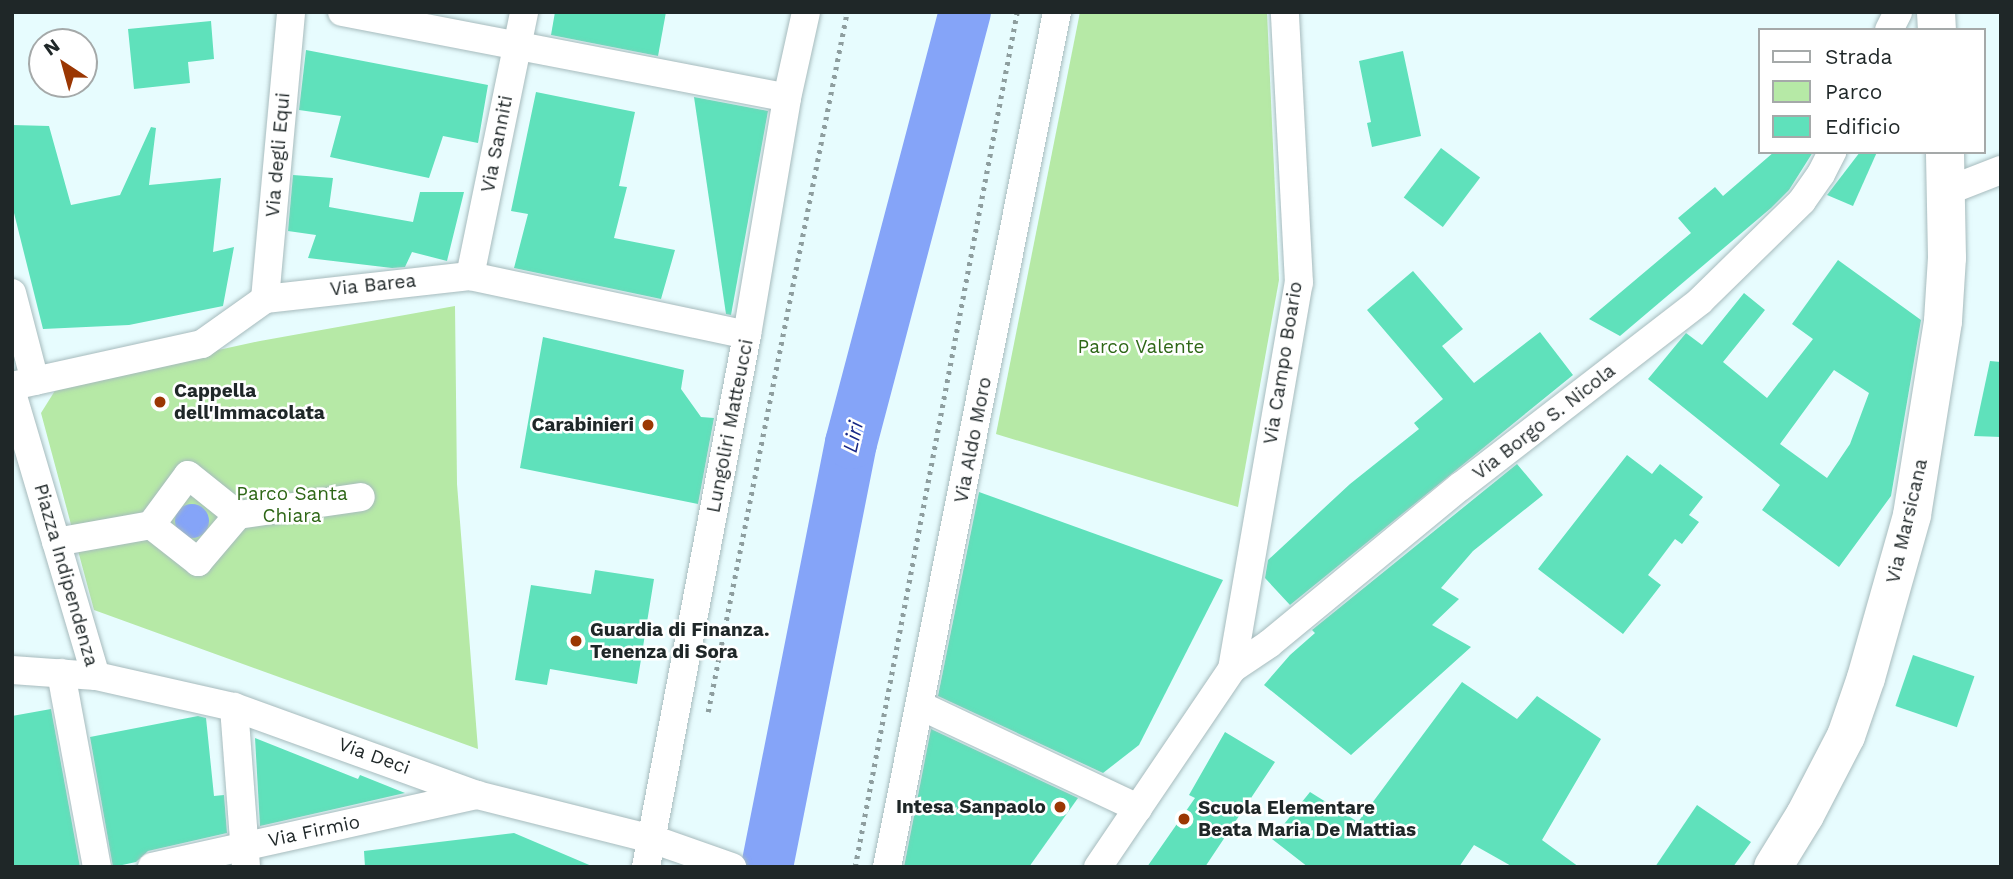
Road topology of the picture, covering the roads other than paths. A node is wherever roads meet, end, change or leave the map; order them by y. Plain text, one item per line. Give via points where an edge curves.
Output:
1 (291, 12) edge
2 (341, 12) edge
3 (524, 12) edge
4 (806, 12) edge
5 (1057, 12) edge
6 (1285, 12) edge
7 (1898, 12) edge
8 (1890, 28) edge
9 (516, 46) junction
10 (788, 97) junction
11 (1831, 154) edge
12 (1945, 154) edge
13 (2001, 170) edge
14 (1948, 191) junction
15 (470, 276) junction
16 (12, 293) edge
17 (265, 299) junction
18 (747, 335) junction
19 (20, 387) edge
20 (361, 497) dead end
21 (238, 515) junction
22 (152, 525) junction
23 (56, 542) junction
24 (1232, 669) junction
25 (12, 670) edge
26 (61, 673) junction
27 (96, 676) junction
28 (234, 706) junction
29 (921, 706) junction
30 (477, 795) junction
31 (1138, 808) junction
32 (652, 839) junction
33 (245, 857) edge
34 (97, 867) edge
35 (152, 867) edge
36 (646, 867) edge
37 (732, 867) edge
38 (887, 867) edge
39 (1098, 867) edge
40 (1773, 867) edge

1 - 17 street, Via degli Equi
2 - 9 street
3 - 9 street, Via Sanniti
4 - 10 street, Lungoliri Matteucci
5 - 29 street, Via Aldo Moro
6 - 24 street, Via Campo Boario via 1299,283
7 - 8 street
9 - 10 street
9 - 15 street, Via Sanniti
10 - 18 street, Lungoliri Matteucci
11 - 24 street, Via Borgo S. Nicola via 1802,201 1700,302
12 - 14 main road, Via Marsicana
13 - 14 street
14 - 40 main road, Via Marsicana via 1943,321 1912,515 1846,736
15 - 17 street, Via Barea
15 - 18 street, Via Barea
16 - 19 street, Piazza Indipendenza
17 - 19 street, Via Barea via 202,344
18 - 32 street, Lungoliri Matteucci
19 - 23 street, Piazza Indipendenza
20 - 21 street
21 - 22 street via 198,562
21 - 22 street via 188,475
22 - 23 street
23 - 27 street, Piazza Indipendenza
24 - 31 street
25 - 26 street, Piazza Indipendenza
26 - 27 street, Piazza Indipendenza
26 - 34 street
27 - 28 street, Via Deci
28 - 30 street, Via Deci
28 - 33 street
29 - 31 street
29 - 38 street, Via Aldo Moro
30 - 32 street, Via Deci
30 - 33 street, Via Firmio
31 - 39 street
32 - 36 street, Lungoliri Matteucci
32 - 37 street, Via Deci
33 - 35 street, Via Firmio

